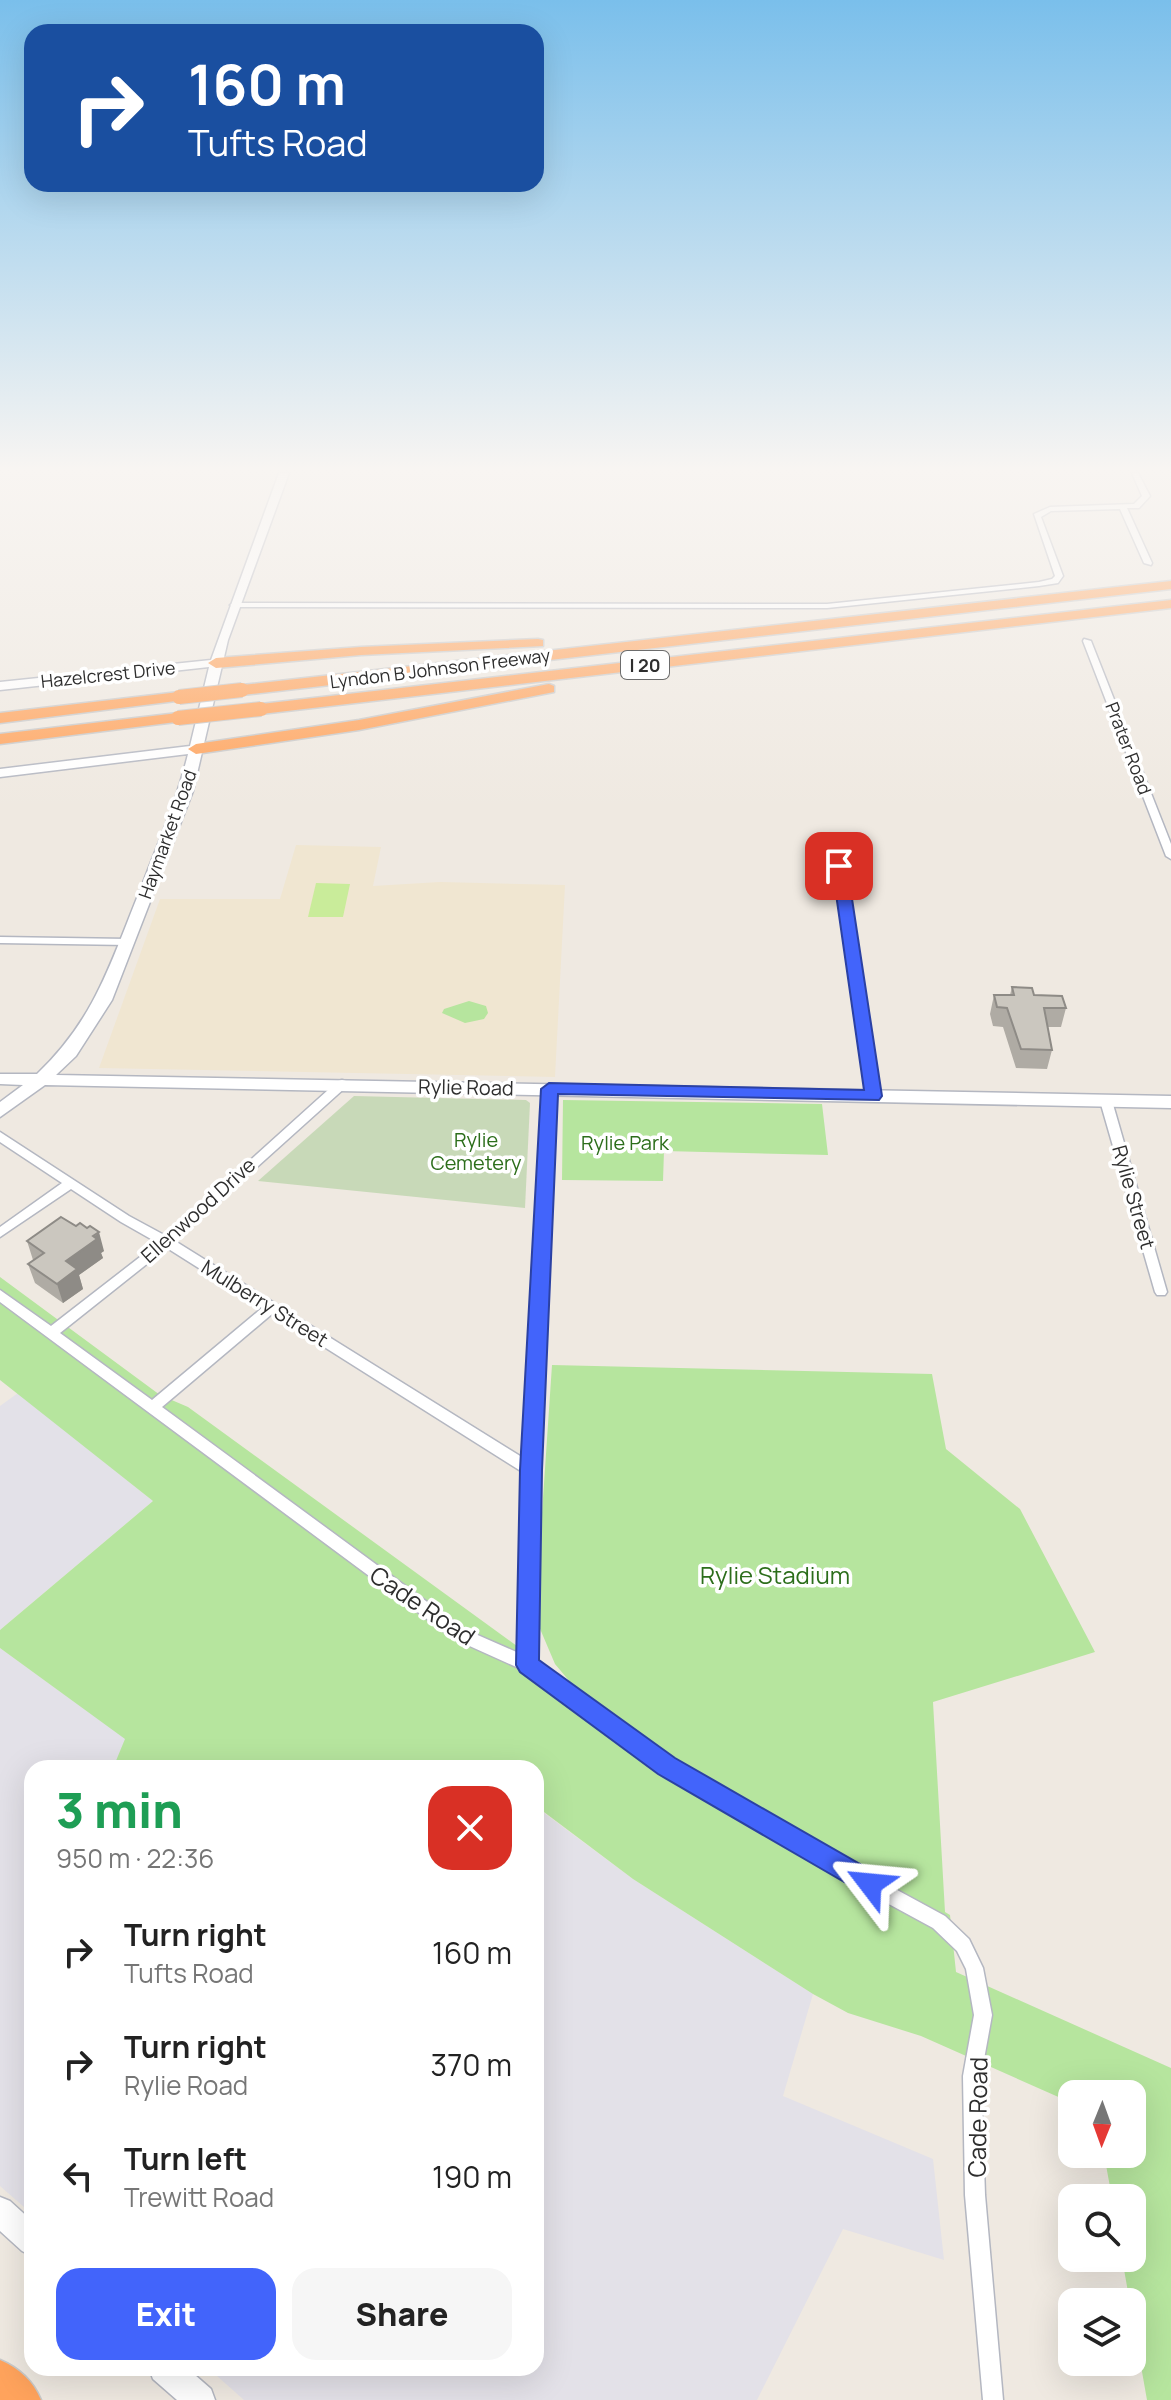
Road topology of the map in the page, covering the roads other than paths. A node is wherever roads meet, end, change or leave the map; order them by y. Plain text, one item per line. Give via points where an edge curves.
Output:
1 (242, 585) edge
2 (1018, 585) edge
3 (1171, 585) edge
4 (1171, 604) edge
5 (234, 605) junction
6 (854, 621) junction
7 (1030, 621) junction
8 (1087, 641) dead end
9 (216, 663) junction
10 (0, 686) edge
11 (0, 718) edge
12 (0, 740) edge
13 (196, 749) junction
14 (0, 773) edge
15 (1171, 856) edge
16 (839, 866) dead end
17 (0, 940) edge
18 (128, 942) junction
19 (0, 1079) edge
20 (42, 1079) junction
21 (342, 1084) junction
22 (549, 1089) junction
23 (873, 1096) junction
24 (1106, 1101) junction
25 (1171, 1102) edge
26 (0, 1111) edge
27 (0, 1136) edge
28 (70, 1183) junction
29 (0, 1233) edge
30 (167, 1242) junction
31 (1161, 1292) dead end
32 (0, 1295) edge
33 (271, 1307) junction
34 (52, 1332) junction
35 (152, 1408) junction
36 (531, 1470) junction
37 (528, 1665) junction
38 (0, 2211) edge
39 (24, 2234) edge
40 (173, 2376) edge
41 (0, 2379) edge
42 (22, 2400) edge
43 (200, 2400) edge
44 (993, 2400) edge

1 - 5 street, Haymarket Road
2 - 5 street via 814,607
3 - 6 highway, Lyndon B Johnson Freeway / I 20
4 - 7 highway, Lyndon B Johnson Freeway / I 20
5 - 9 street, Haymarket Road
6 - 9 highway
6 - 11 highway, Lyndon B Johnson Freeway / I 20, bridge
7 - 12 highway, Lyndon B Johnson Freeway / I 20, bridge
7 - 13 highway via 638,674
8 - 15 street, Prater Road
9 - 10 street, Hazelcrest Drive
9 - 13 street, Haymarket Road
13 - 14 street
13 - 18 street, Haymarket Road via 186,791
16 - 23 street
17 - 18 street
18 - 20 street, Haymarket Road via 90,1025
19 - 20 street, Rylie Road
20 - 21 street, Rylie Road
20 - 26 street, Haymarket Road
21 - 22 street, Rylie Road
21 - 30 street, Ellenwood Drive
22 - 23 street, Rylie Road
22 - 36 street
23 - 24 street, Rylie Road
24 - 25 street, Rylie Road
24 - 31 street, Rylie Street
27 - 28 street, Mulberry Street
28 - 29 street
28 - 30 street, Mulberry Street
30 - 33 street, Mulberry Street
30 - 34 street, Ellenwood Drive
32 - 34 street, Cade Road
33 - 35 street
33 - 36 street, Mulberry Street
34 - 35 street, Cade Road
35 - 37 street, Cade Road via 459,1634
36 - 37 street
37 - 44 street, Cade Road via 667,1766 939,1922 963,1945 974,1968 983,2015 972,2076 975,2195
38 - 39 street
40 - 43 street
41 - 42 highway

